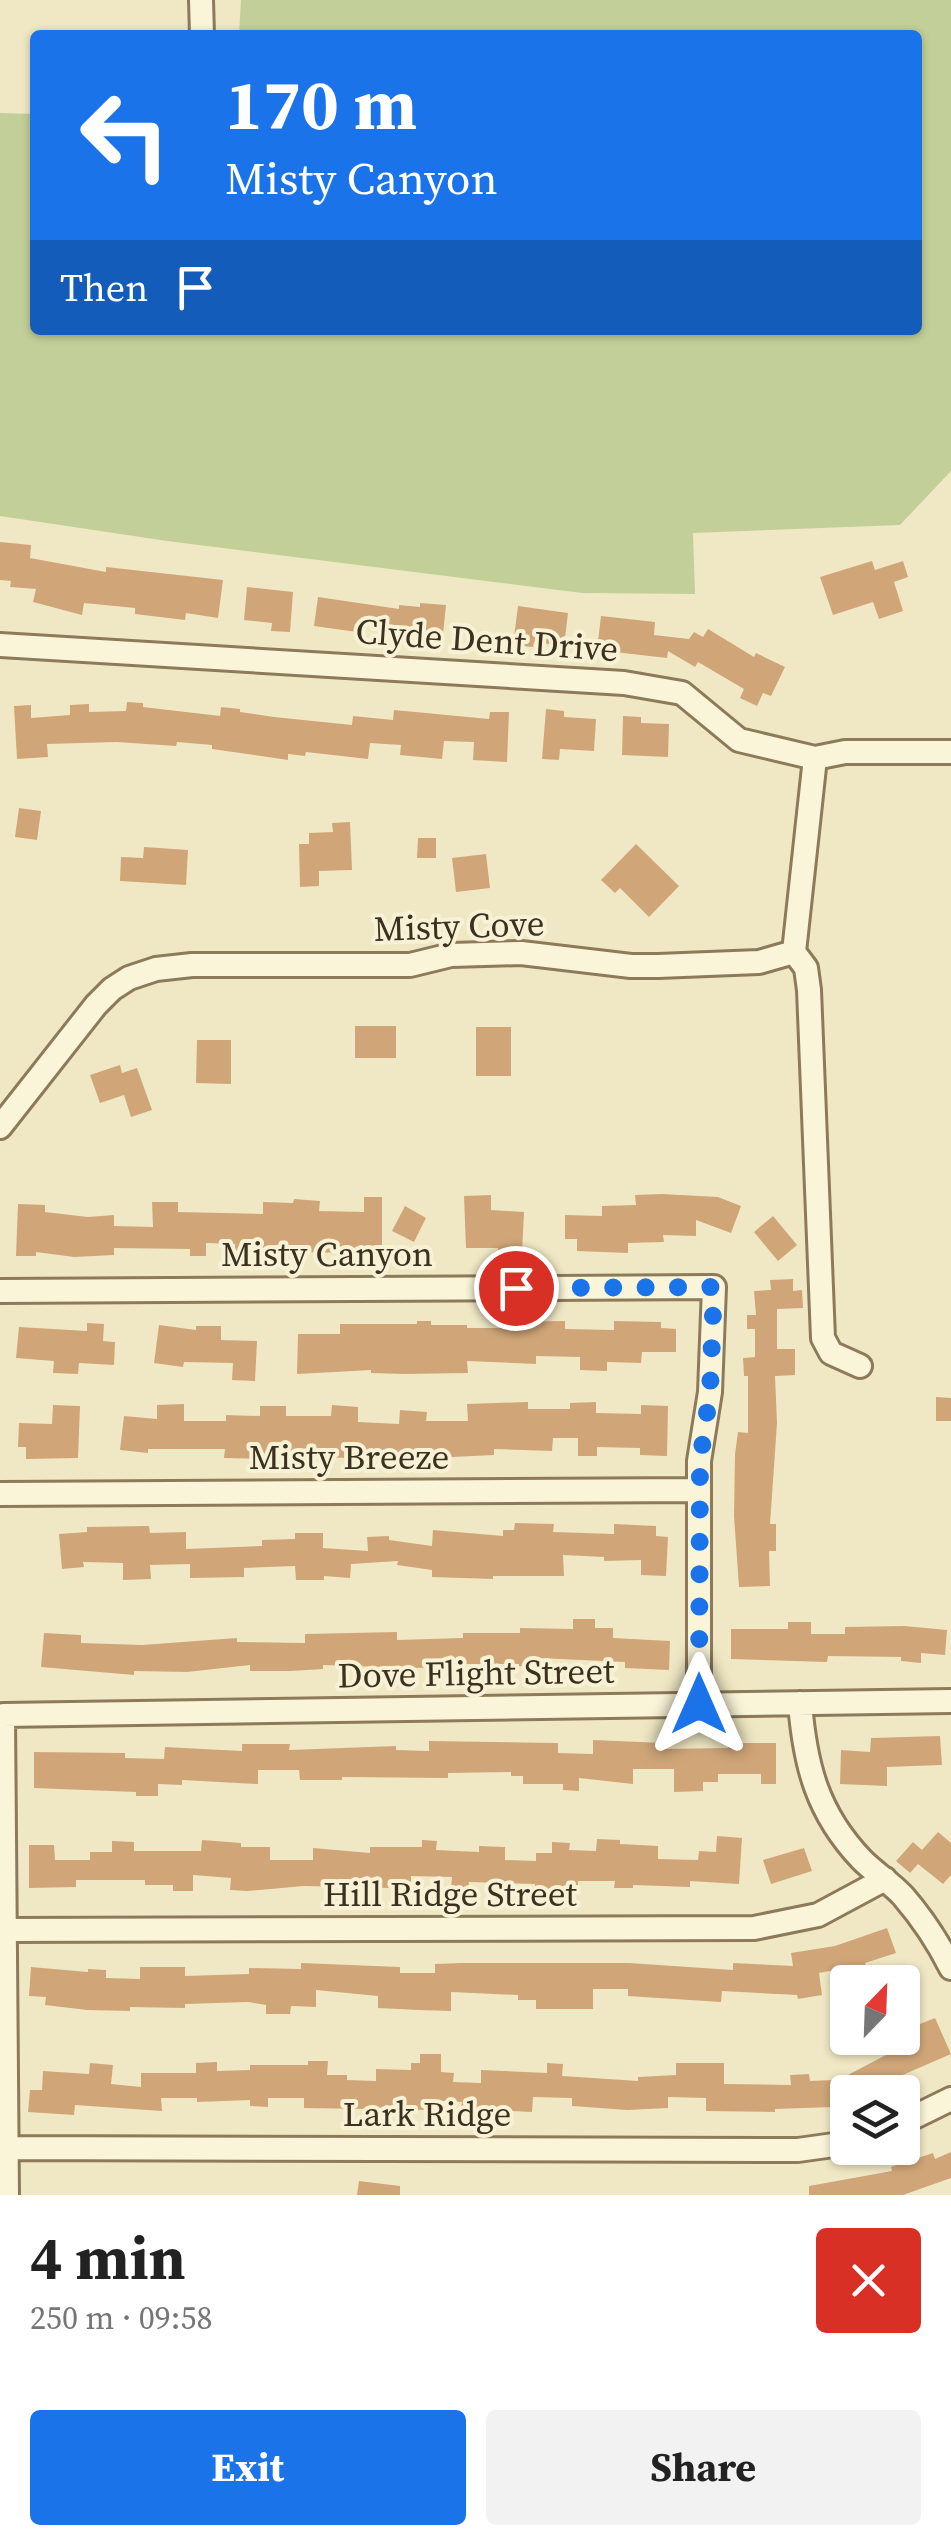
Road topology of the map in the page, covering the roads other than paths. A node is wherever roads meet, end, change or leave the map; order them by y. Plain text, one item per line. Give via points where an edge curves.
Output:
1 (202, 0) edge
2 (202, 30) edge
3 (0, 645) edge
4 (951, 752) edge
5 (815, 758) junction
6 (794, 952) junction
7 (0, 1128) edge
8 (0, 1290) edge
9 (860, 1366) dead end
10 (698, 1490) junction
11 (0, 1494) edge
12 (951, 1701) edge
13 (800, 1703) junction
14 (699, 1704) junction
15 (884, 1879) junction
16 (4, 1930) junction
17 (951, 1968) edge
18 (951, 2099) edge
19 (920, 2114) edge
20 (830, 2146) edge
21 (6, 2148) junction
22 (6, 2195) edge

1 - 2 street
3 - 5 street, Clyde Dent Drive via 624,683 682,694 739,740
4 - 5 street, Clyde Dent Drive
5 - 6 street
6 - 7 street, Misty Cove via 760,962 658,966 521,953 410,965 156,969 112,988
6 - 9 street via 806,968 809,990 823,1338 831,1353
8 - 10 street, Misty Canyon via 714,1287
10 - 11 street, Misty Breeze
10 - 14 street
12 - 13 street, Dove Flight Street
13 - 14 street, Dove Flight Street
13 - 15 street via 805,1757 822,1802 848,1844
14 - 16 street, Dove Flight Street via 3,1715
15 - 16 street, Hill Ridge Street via 818,1914 754,1928
15 - 17 street via 922,1920
16 - 21 street
18 - 19 street
20 - 21 street, Lark Ridge
21 - 22 street

